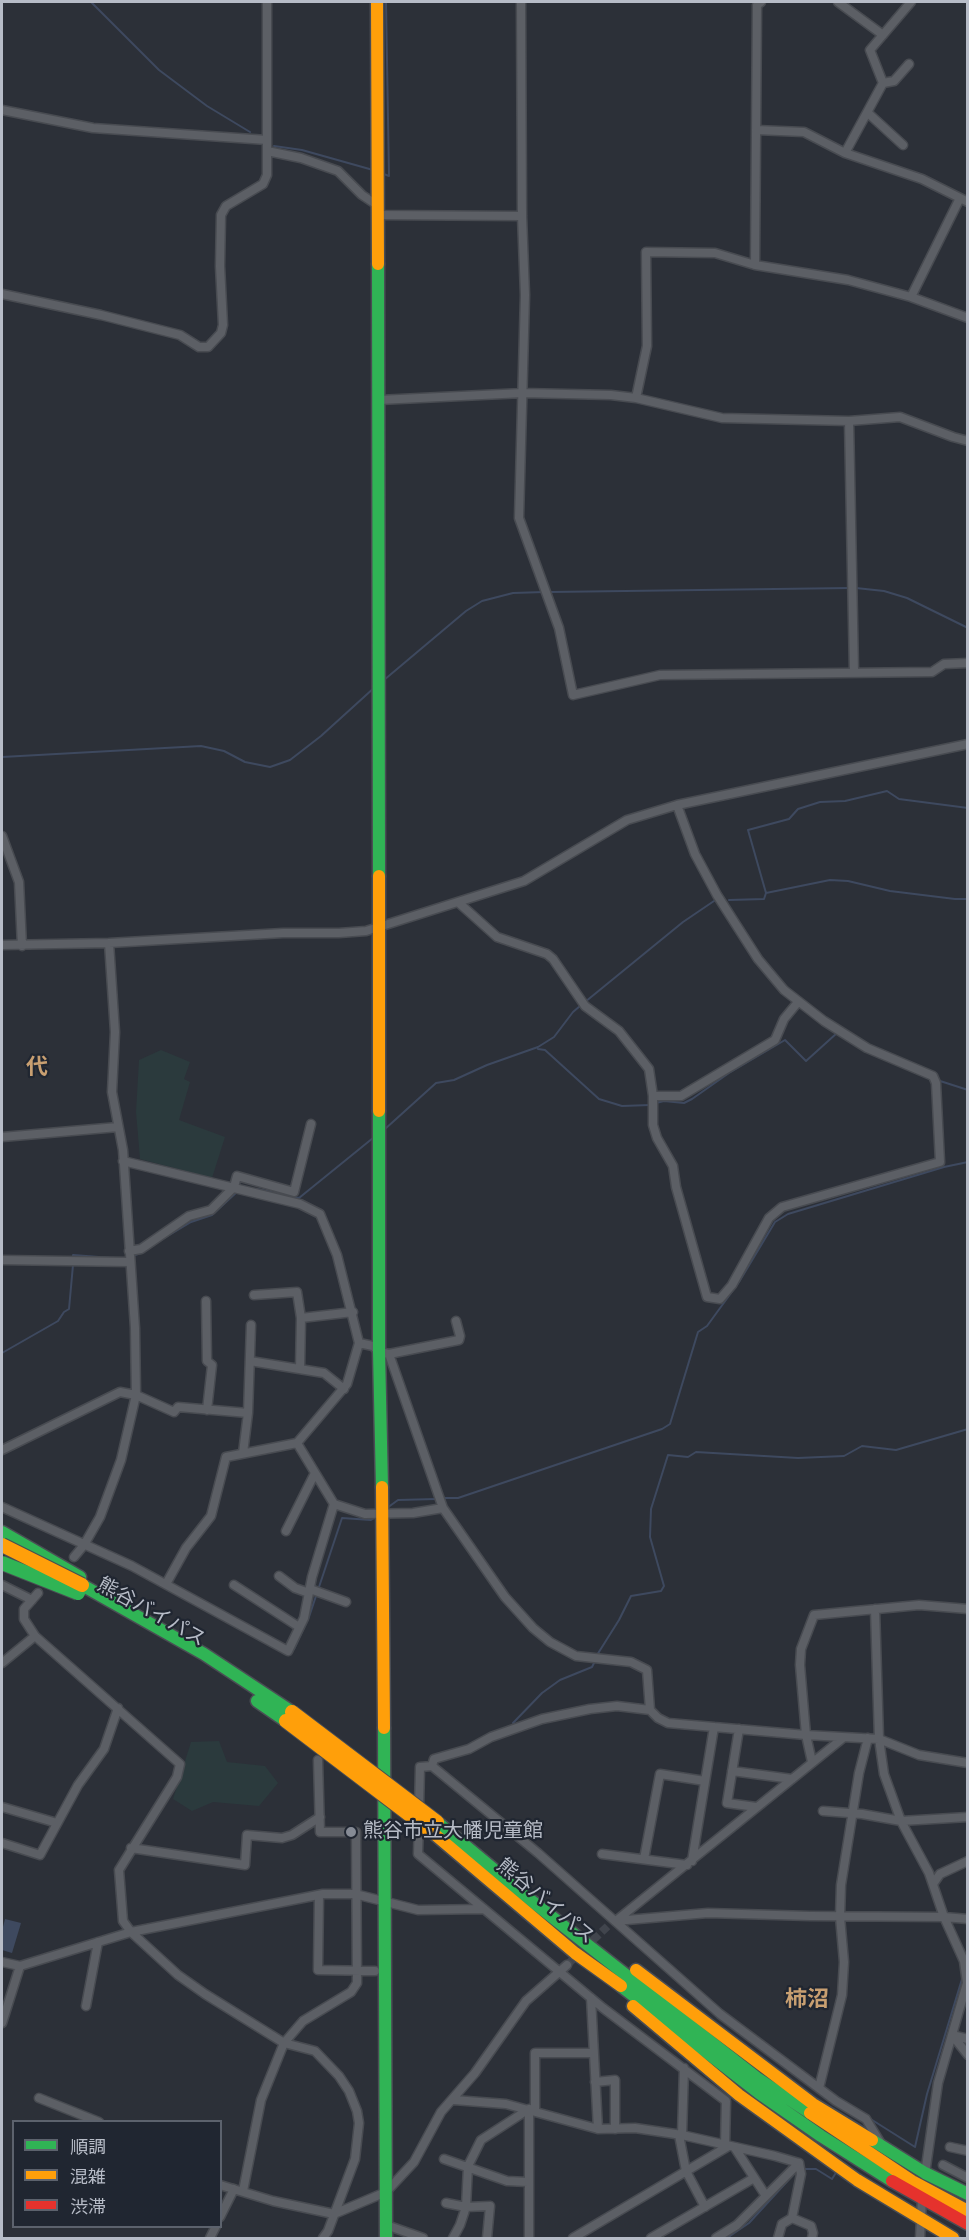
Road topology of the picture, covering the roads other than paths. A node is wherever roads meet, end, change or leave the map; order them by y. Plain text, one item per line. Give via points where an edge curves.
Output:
1 (267, 2) edge
2 (376, 2) edge
3 (521, 2) edge
4 (761, 2) edge
5 (838, 2) edge
6 (909, 2) edge
7 (883, 35) junction
8 (909, 64) dead end
9 (883, 83) junction
10 (2, 110) edge
11 (868, 113) junction
12 (756, 130) junction
13 (267, 140) junction
14 (903, 145) dead end
15 (267, 151) junction
16 (845, 153) junction
17 (964, 200) edge
18 (378, 210) junction
19 (522, 216) junction
20 (754, 265) junction
21 (2, 294) edge
22 (911, 297) junction
23 (968, 318) edge
24 (523, 393) junction
25 (636, 398) junction
26 (378, 400) junction
27 (849, 421) junction
28 (968, 441) edge
29 (968, 663) edge
30 (854, 672) junction
31 (968, 744) edge
32 (676, 805) junction
33 (2, 836) edge
34 (459, 903) junction
35 (380, 926) junction
36 (109, 943) junction
37 (2, 945) edge
38 (22, 946) junction
39 (798, 1002) junction
40 (653, 1097) junction
41 (311, 1124) dead end
42 (118, 1126) junction
43 (2, 1137) edge
44 (123, 1161) junction
45 (234, 1187) junction
46 (129, 1251) junction
47 (2, 1260) edge
48 (129, 1261) junction
49 (254, 1295) dead end
50 (206, 1301) dead end
51 (353, 1312) junction
52 (301, 1318) junction
53 (456, 1322) dead end
54 (251, 1325) dead end
55 (359, 1343) junction
56 (384, 1353) junction
57 (250, 1361) junction
58 (300, 1369) junction
59 (344, 1389) junction
60 (136, 1395) junction
61 (207, 1410) junction
62 (248, 1413) junction
63 (297, 1443) junction
64 (2, 1450) edge
65 (243, 1453) junction
66 (315, 1473) junction
67 (333, 1504) junction
68 (442, 1506) junction
69 (2, 1507) edge
70 (379, 1514) junction
71 (286, 1531) dead end
72 (2, 1532) edge
73 (2, 1545) edge
74 (84, 1545) junction
75 (2, 1557) edge
76 (74, 1557) dead end
77 (2, 1563) edge
78 (279, 1576) dead end
79 (166, 1584) junction
80 (234, 1585) dead end
81 (2, 1586) edge
82 (80, 1589) junction
83 (310, 1591) junction
84 (346, 1602) dead end
85 (875, 1609) junction
86 (968, 1609) edge
87 (299, 1627) junction
88 (165, 1631) junction
89 (35, 1636) junction
90 (2, 1663) edge
91 (118, 1708) junction
92 (650, 1710) junction
93 (289, 1717) junction
94 (714, 1727) junction
95 (739, 1729) junction
96 (806, 1735) junction
97 (843, 1738) junction
98 (868, 1738) junction
99 (879, 1739) junction
100 (318, 1760) dead end
101 (812, 1762) junction
102 (968, 1764) edge
103 (432, 1766) junction
104 (732, 1771) junction
105 (792, 1779) junction
106 (705, 1781) junction
107 (2, 1807) edge
108 (756, 1807) junction
109 (823, 1811) dead end
110 (854, 1813) junction
111 (320, 1817) junction
112 (968, 1817) edge
113 (901, 1821) junction
114 (57, 1823) junction
115 (434, 1827) junction
116 (2, 1843) edge
117 (131, 1848) junction
118 (602, 1854) dead end
119 (644, 1859) junction
120 (968, 1861) edge
121 (689, 1863) junction
122 (933, 1884) junction
123 (355, 1894) junction
124 (319, 1895) junction
125 (384, 1901) junction
126 (533, 1902) junction
127 (484, 1909) junction
128 (840, 1917) junction
129 (944, 1917) junction
130 (968, 1919) edge
131 (614, 1921) junction
132 (131, 1932) junction
133 (98, 1942) junction
134 (575, 1953) junction
135 (2, 1962) edge
136 (20, 1966) junction
137 (563, 1968) junction
138 (357, 1971) junction
139 (375, 1971) dead end
140 (967, 1983) edge
141 (591, 1998) junction
142 (86, 2006) dead end
143 (2, 2023) edge
144 (952, 2035) junction
145 (968, 2039) edge
146 (284, 2043) junction
147 (593, 2053) junction
148 (968, 2055) edge
149 (684, 2068) junction
150 (595, 2082) junction
151 (819, 2088) junction
152 (39, 2098) dead end
153 (454, 2100) junction
154 (532, 2110) junction
155 (96, 2120) edge
156 (598, 2129) junction
157 (615, 2129) junction
158 (681, 2135) junction
159 (729, 2147) junction
160 (950, 2147) dead end
161 (885, 2149) junction
162 (968, 2151) edge
163 (444, 2159) dead end
164 (799, 2163) junction
165 (468, 2166) junction
166 (943, 2166) dead end
167 (686, 2171) junction
168 (754, 2178) junction
169 (968, 2178) edge
170 (528, 2182) junction
171 (222, 2186) edge
172 (924, 2186) junction
173 (238, 2190) junction
174 (386, 2192) junction
175 (968, 2194) edge
176 (766, 2196) junction
177 (446, 2203) dead end
178 (466, 2207) junction
179 (705, 2207) junction
180 (968, 2211) edge
181 (222, 2214) edge
182 (334, 2214) junction
183 (792, 2218) junction
184 (920, 2219) junction
185 (968, 2224) edge
186 (386, 2231) edge
187 (323, 2238) edge
188 (423, 2238) edge
189 (453, 2238) edge
190 (487, 2238) edge
191 (529, 2238) edge
192 (573, 2238) edge
193 (651, 2238) edge
194 (716, 2238) edge
195 (778, 2238) edge
196 (812, 2238) edge
197 (920, 2238) edge
198 (953, 2238) edge

1 - 13 street
2 - 18 main road
3 - 19 street
4 - 12 street via 757,5
5 - 7 street
6 - 7 street
7 - 9 street via 870,50
8 - 9 street via 894,81
9 - 11 street
10 - 13 street via 93,128
11 - 14 street
11 - 16 street
12 - 16 street via 804,132
12 - 20 street
13 - 15 street
15 - 18 street via 338,171
15 - 21 street via 263,184 226,206 221,215 223,325 208,347 180,335 111,317
16 - 17 street via 922,179
17 - 22 street
18 - 19 street
18 - 26 main road
19 - 24 street
20 - 22 street via 848,280
20 - 25 street via 715,253 646,252 647,346
22 - 23 street
24 - 25 street
24 - 26 street
24 - 30 street via 519,518 559,628 573,695 660,675
25 - 27 street via 722,418
26 - 35 main road
27 - 28 street via 900,417
27 - 30 street
29 - 30 street via 944,664 932,672
31 - 32 street
32 - 34 street via 627,820 524,881
32 - 39 street via 695,854 717,895 758,959
33 - 38 street via 19,882
34 - 35 street
34 - 40 street via 497,937 553,959 584,1004 619,1031 649,1069
35 - 36 street via 366,932
35 - 56 main road
36 - 38 street
36 - 42 street via 115,1032 112,1092
37 - 38 street
39 - 40 street via 784,1019 775,1040 681,1096
39 - 40 street via 867,1048 934,1080 940,1162 782,1208 769,1218 732,1285 720,1299 707,1297 673,1166 653,1125
41 - 45 street via 294,1192 237,1176
42 - 43 street
42 - 44 street
44 - 45 street
44 - 46 street
45 - 46 street via 211,1210 189,1216 141,1249
45 - 51 street via 300,1204 320,1214 337,1255
46 - 48 street
47 - 48 street
48 - 60 street
49 - 52 street via 297,1292
50 - 61 street via 207,1360 212,1365
51 - 52 street
51 - 55 street
52 - 58 street
53 - 56 street via 459,1340
54 - 57 street
55 - 56 street
55 - 59 street
56 - 68 street via 412,1415
56 - 70 main road
57 - 58 street
57 - 62 street
58 - 59 street via 324,1373
59 - 63 street
60 - 61 street via 174,1412 178,1407
60 - 64 street via 120,1392
60 - 74 street via 121,1460 100,1517
61 - 62 street
62 - 65 street
63 - 65 street
63 - 66 street
65 - 79 street via 226,1457 210,1516
66 - 67 street
66 - 71 street
67 - 70 street
67 - 83 street
68 - 70 street via 413,1513
68 - 92 street via 505,1597 533,1628 576,1656 631,1662 647,1670
69 - 74 street
70 - 125 main road
72 - 88 main road via 136,1608
73 - 82 main road, bridge
74 - 76 street
74 - 79 street
75 - 82 main road, bridge
77 - 82 main road, 熊谷バイパス, bridge
78 - 83 street via 295,1588
79 - 87 street via 288,1651
80 - 87 street
81 - 89 street via 35,1597 24,1609 24,1619
82 - 88 main road, 熊谷バイパス
82 - 93 main road, 熊谷バイパス
83 - 84 street
83 - 87 street
85 - 86 street via 919,1605
85 - 96 street via 814,1615 801,1649
85 - 99 street
88 - 93 main road, 熊谷バイパス
89 - 90 street
89 - 91 street
91 - 114 street via 104,1749
91 - 117 street via 180,1764 177,1777
92 - 94 street via 668,1723
92 - 103 street via 590,1708 542,1719 434,1760
93 - 115 main road, 熊谷バイパス, bridge
94 - 95 street
94 - 106 street
95 - 96 street
95 - 104 street
96 - 97 street
96 - 101 street
97 - 98 street
97 - 101 street
98 - 99 street
98 - 110 street
99 - 102 street via 919,1755
99 - 113 street via 884,1774
100 - 111 street
101 - 105 street
103 - 127 street via 420,1767 418,1854
103 - 131 street
104 - 105 street
104 - 108 street via 727,1803
105 - 108 street
106 - 119 street via 660,1774
106 - 121 street
107 - 114 street
108 - 121 street
109 - 110 street
110 - 113 street
110 - 128 street via 841,1885
111 - 117 street via 282,1838 247,1835 245,1864
111 - 123 street via 320,1832 356,1832
112 - 113 street
113 - 122 street
114 - 116 street via 40,1855
115 - 126 main road, 熊谷バイパス
115 - 134 main road, 熊谷バイパス
117 - 132 street via 119,1869 123,1921
118 - 119 street
119 - 121 street
120 - 122 street via 940,1874
121 - 131 street
122 - 129 street
123 - 124 street
123 - 125 street
123 - 138 street
124 - 132 street
124 - 138 street via 318,1970
125 - 127 street via 418,1910
125 - 174 main road
126 - 161 main road via 657,1985 813,2104
126 - 172 main road, 熊谷バイパス via 756,2078
127 - 137 street
128 - 129 street
128 - 131 street via 708,1913
128 - 151 street via 842,1995
129 - 130 street
129 - 140 street via 964,1961
131 - 151 street via 720,2014
132 - 133 street
132 - 146 street via 177,1975
133 - 136 street
133 - 142 street
134 - 172 main road, 熊谷バイパス via 821,2136
134 - 184 main road via 739,2095 857,2180
135 - 136 street
136 - 143 street
137 - 141 street
137 - 153 street via 526,2001
138 - 139 street
138 - 146 street via 357,1983 351,1992 303,2021
140 - 144 street
141 - 147 street
141 - 149 street
144 - 145 street
144 - 148 street
144 - 172 street via 938,2084
146 - 173 street via 261,2100
146 - 182 street via 315,2051 339,2076 357,2111 355,2159
147 - 150 street
147 - 154 street via 536,2053
149 - 158 street
149 - 159 street via 726,2101
150 - 156 street
150 - 157 street via 615,2080
151 - 161 street via 866,2120
152 - 155 street
153 - 154 street
153 - 174 street via 441,2112 414,2162
154 - 156 street
154 - 165 street via 481,2140
154 - 170 street
156 - 157 street
157 - 158 street
158 - 159 street
158 - 167 street
159 - 164 street
159 - 167 street
159 - 168 street
160 - 162 street
161 - 172 main road
163 - 165 street
164 - 176 street
164 - 183 street via 801,2174
165 - 170 street via 507,2181
165 - 178 street
166 - 169 street
167 - 179 street
167 - 192 street
168 - 176 street
168 - 179 street
170 - 191 street
171 - 173 street
172 - 175 main road
172 - 180 main road, 熊谷バイパス
172 - 184 street
172 - 185 main road, 熊谷バイパス
173 - 181 street
173 - 182 street
174 - 182 street
174 - 186 main road
176 - 194 street
177 - 178 street
178 - 189 street
178 - 190 street via 490,2206
179 - 193 street
182 - 187 street
183 - 195 street via 782,2224
183 - 196 street via 810,2226
184 - 197 street
184 - 198 main road
186 - 188 street

